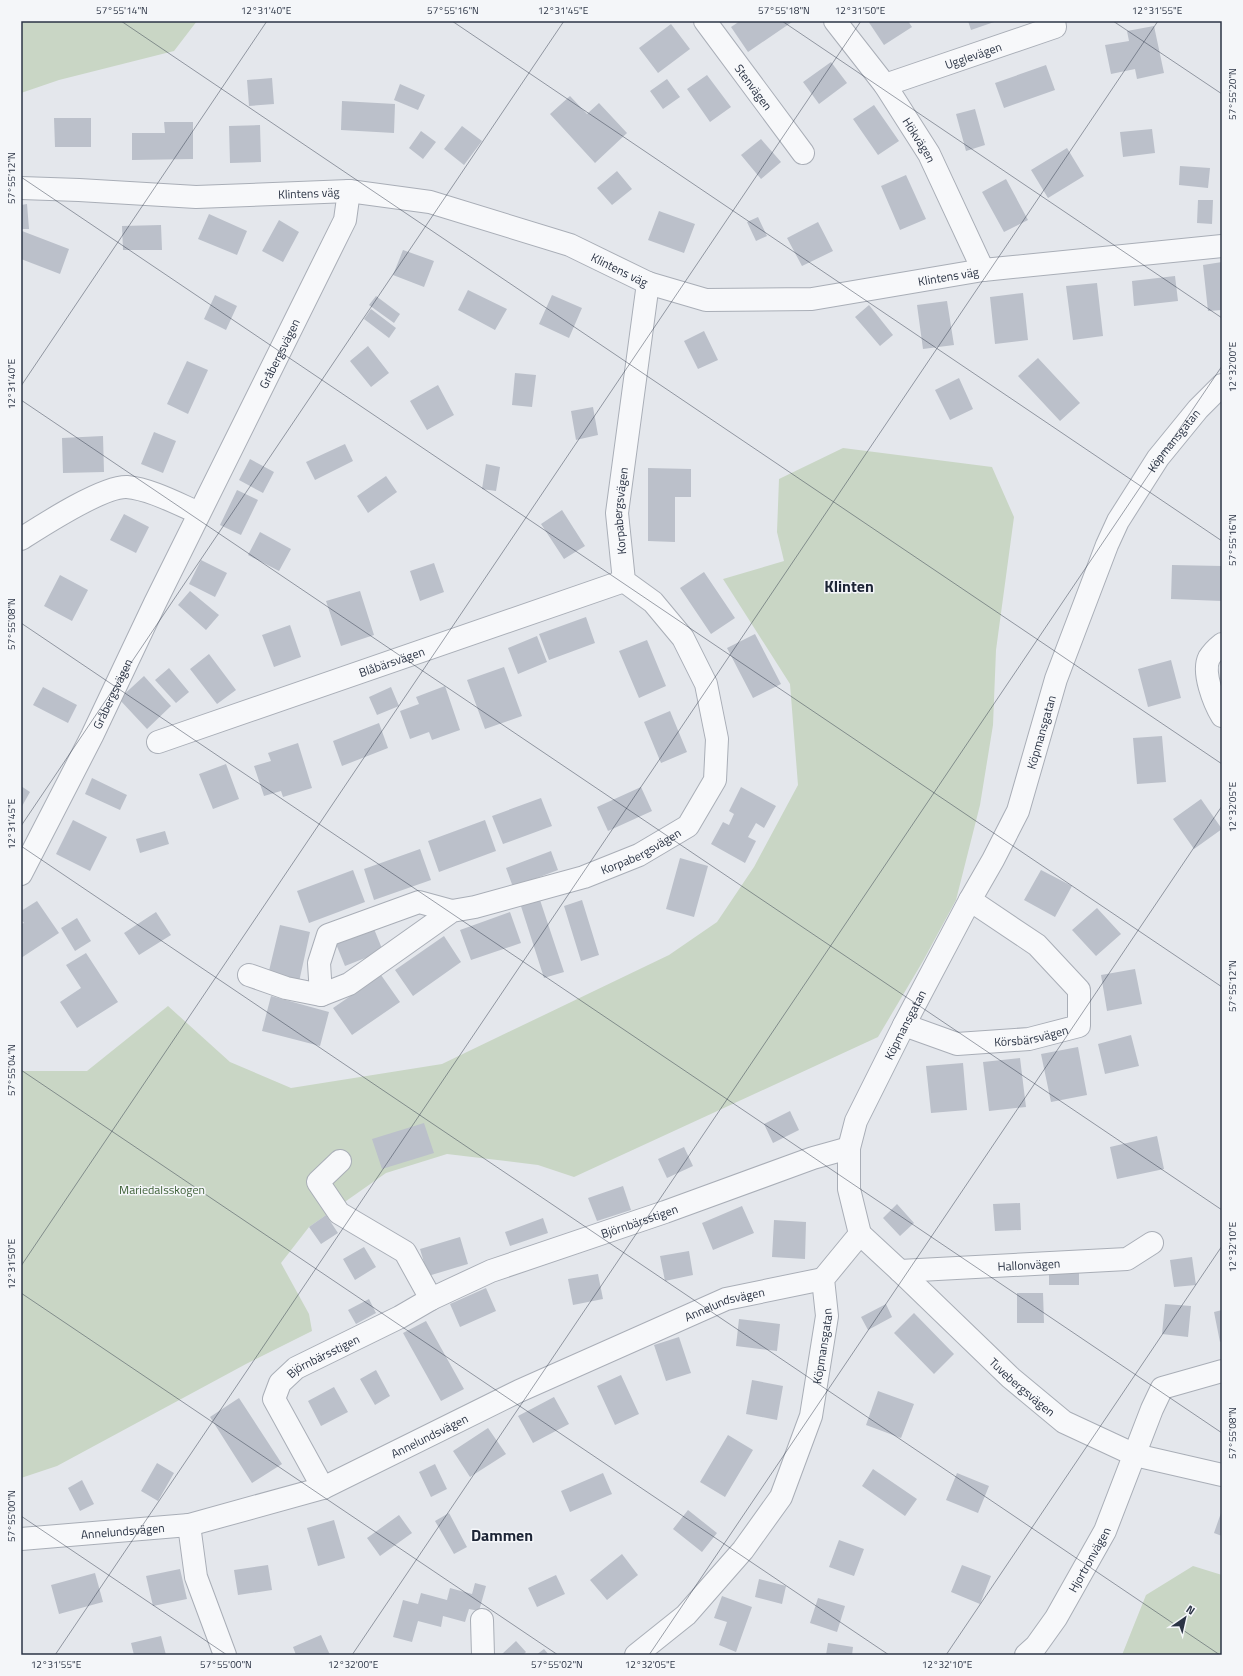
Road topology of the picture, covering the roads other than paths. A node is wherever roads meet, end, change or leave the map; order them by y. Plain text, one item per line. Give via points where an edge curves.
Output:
1 (705, 21) edge
2 (835, 21) edge
3 (1054, 21) edge
4 (885, 85) junction
5 (803, 153) dead end
6 (21, 188) edge
7 (349, 191) junction
8 (1222, 246) edge
9 (983, 270) junction
10 (648, 283) junction
11 (1222, 385) edge
12 (199, 513) junction
13 (21, 539) edge
14 (624, 580) junction
15 (1222, 644) edge
16 (1222, 716) edge
17 (158, 742) dead end
18 (21, 874) edge
19 (970, 900) junction
20 (452, 911) junction
21 (249, 975) dead end
22 (321, 995) junction
23 (904, 1025) junction
24 (849, 1148) junction
25 (340, 1161) dead end
26 (860, 1234) junction
27 (1152, 1243) dead end
28 (900, 1271) junction
29 (824, 1279) junction
30 (431, 1299) junction
31 (1222, 1371) edge
32 (1135, 1456) junction
33 (1222, 1476) edge
34 (323, 1488) junction
35 (189, 1525) junction
36 (21, 1539) edge
37 (482, 1620) dead end
38 (225, 1655) edge
39 (483, 1655) edge
40 (636, 1655) edge
41 (1026, 1655) edge

1 - 5 street, Stenvägen
2 - 4 street, Hökvägen
3 - 4 street, Ugglevägen via 1055,28
4 - 9 street, Hökvägen via 929,154
6 - 7 street, Klintens väg via 196,197
7 - 10 street, Klintens väg via 430,202 570,245
7 - 12 street, Gråbergsvägen via 346,220
8 - 9 street, Klintens väg
9 - 10 street, Klintens väg via 812,299 706,300
10 - 14 street, Korpabergsvägen via 617,513
11 - 19 street, Köpmansgatan via 1198,409 1158,458 1118,521 1056,679 1018,811
12 - 13 street via 150,493 127,487 87,500
12 - 18 street, Gråbergsvägen via 92,736
14 - 17 street, Blåbärsvägen
14 - 20 street, Korpabergsvägen via 653,602 683,638 706,684 717,739 715,780 688,826 639,855 584,877
15 - 16 street via 1209,660 1208,678 1216,707
19 - 23 street, Köpmansgatan
19 - 23 street, Körsbärsvägen via 1037,946 1079,990 1079,1026 1029,1039 957,1044
20 - 22 street via 349,984
20 - 22 street via 419,902 328,935 319,963
21 - 22 street via 286,988
23 - 24 street, Köpmansgatan via 856,1121
24 - 26 street, Köpmansgatan via 849,1189
24 - 30 street, Björnbärsstigen via 813,1158 491,1271
25 - 30 street via 318,1182 339,1213 405,1252
26 - 28 street, Tuvebergsvägen
26 - 29 street
27 - 28 street, Hallonvägen via 1127,1259
28 - 32 street, Tuvebergsvägen via 1011,1378 1064,1422
29 - 34 street, Annelundsvägen via 726,1299 519,1391
29 - 40 street, Köpmansgatan via 827,1316 811,1416 781,1497 743,1550 686,1615
30 - 34 street, Björnbärsstigen via 296,1368 280,1383 274,1399
31 - 32 street, Hjortronvägen via 1162,1388
32 - 33 street, Tuvebergsvägen
32 - 41 street, Hjortronvägen via 1105,1531 1075,1587 1036,1646
34 - 35 street, Annelundsvägen
35 - 36 street, Annelundsvägen
35 - 38 street via 196,1577
37 - 39 street

